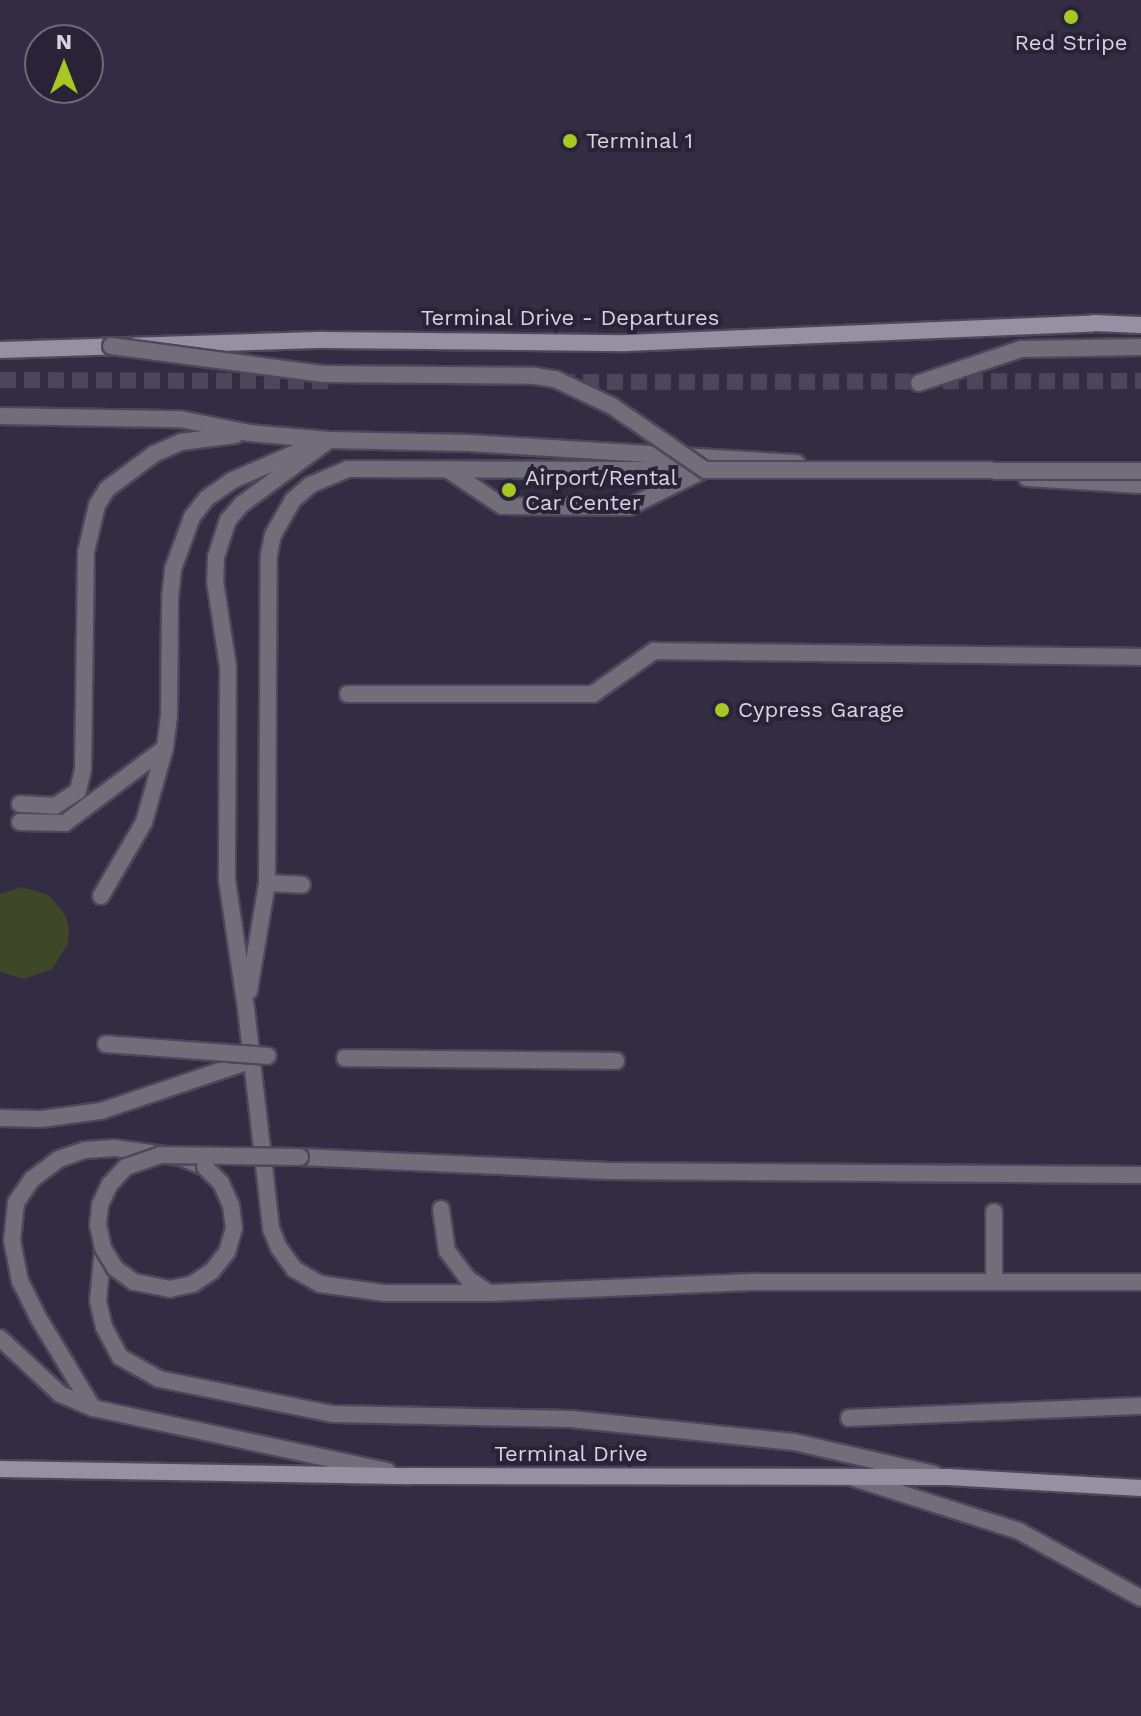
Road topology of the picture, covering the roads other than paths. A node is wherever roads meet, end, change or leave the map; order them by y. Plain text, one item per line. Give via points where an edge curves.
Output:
1 (1141, 316) edge
2 (1094, 323) junction
3 (1141, 325) edge
4 (111, 346) junction
5 (1141, 347) edge
6 (0, 350) edge
7 (919, 383) dead end
8 (0, 416) edge
9 (249, 433) junction
10 (329, 440) junction
11 (445, 468) junction
12 (705, 470) junction
13 (1141, 471) edge
14 (1141, 485) edge
15 (1141, 657) edge
16 (348, 694) dead end
17 (165, 748) junction
18 (20, 804) dead end
19 (20, 822) dead end
20 (267, 883) junction
21 (302, 885) dead end
22 (101, 896) dead end
23 (246, 1008) junction
24 (106, 1044) dead end
25 (268, 1056) dead end
26 (345, 1058) dead end
27 (250, 1061) junction
28 (616, 1061) dead end
29 (0, 1118) edge
30 (1141, 1175) edge
31 (441, 1209) dead end
32 (994, 1212) dead end
33 (103, 1248) junction
34 (994, 1281) junction
35 (1141, 1282) edge
36 (489, 1293) junction
37 (0, 1338) edge
38 (1141, 1406) edge
39 (93, 1408) junction
40 (849, 1418) dead end
41 (0, 1469) edge
42 (410, 1476) junction
43 (847, 1477) junction
44 (948, 1477) junction
45 (1141, 1488) edge
46 (1141, 1598) edge

1 - 2 street
2 - 3 street, Terminal Drive - Departures
2 - 4 street, Terminal Drive - Departures, bridge via 626,343 324,340
4 - 6 street, Terminal Drive - Departures
4 - 12 street, bridge via 324,374 555,379 612,406
5 - 7 street via 1021,349
8 - 9 street via 180,419
9 - 10 street
9 - 18 street via 181,442 154,454 107,489 90,526 86,552 83,769 78,791 55,806
10 - 14 street via 469,443
10 - 17 street via 231,481 192,517 173,569
10 - 23 street via 242,504 228,520 216,557 228,667 227,880
11 - 12 street
11 - 12 street via 502,506 629,507
11 - 20 street via 348,469 328,476 293,500 273,535 267,584
12 - 13 street, bridge
15 - 16 street via 654,651 593,694
17 - 19 street via 65,823
17 - 22 street via 144,822
20 - 21 street
20 - 23 street
23 - 27 street
24 - 25 street, bridge
26 - 28 street
27 - 29 street via 101,1111
27 - 36 street via 271,1229 294,1269 320,1284 348,1291
30 - 33 street, bridge via 609,1171 300,1157 148,1157 126,1167 110,1184 100,1205
31 - 36 street via 447,1251 468,1279
32 - 34 street
33 - 39 street, bridge via 115,1268 147,1287 193,1284 227,1252 234,1228 226,1194 205,1167 180,1157 114,1148 59,1159 32,1179 16,1203 12,1240 20,1281
33 - 44 street via 98,1301 104,1327 120,1357 159,1379 333,1414 597,1421 794,1442
34 - 35 street
34 - 36 street via 756,1282
37 - 39 street via 60,1394
38 - 40 street
39 - 42 street
41 - 42 street, Terminal Drive
42 - 43 street, Terminal Drive
43 - 44 street, Terminal Drive
43 - 46 street via 1019,1531
44 - 45 street, Terminal Drive

